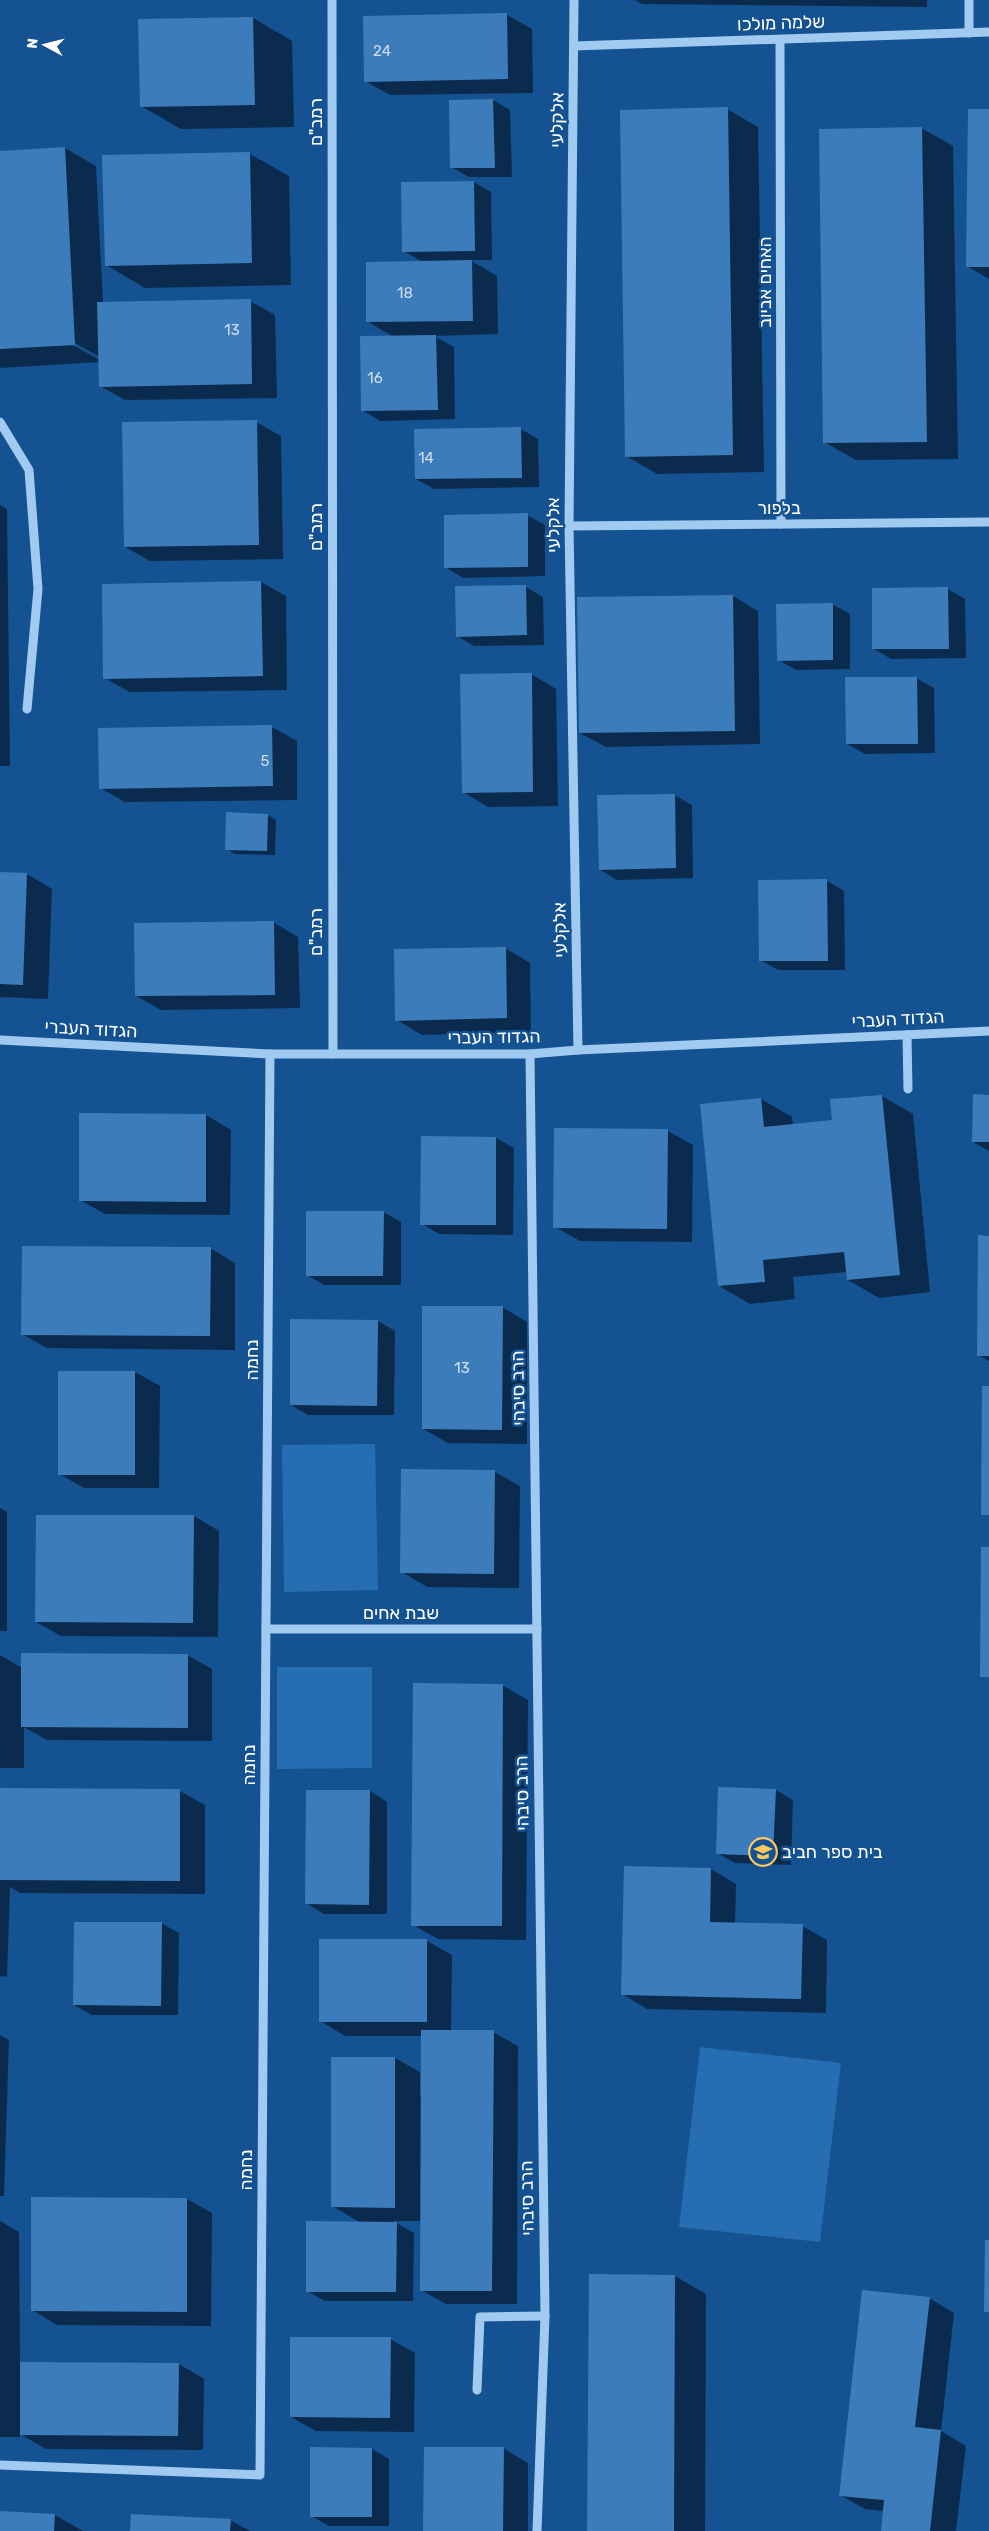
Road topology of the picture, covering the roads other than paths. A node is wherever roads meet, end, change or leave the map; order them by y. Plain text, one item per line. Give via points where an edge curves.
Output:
1 (332, 0) edge
2 (574, 0) edge
3 (969, 0) edge
4 (989, 32) edge
5 (970, 33) junction
6 (780, 40) junction
7 (574, 46) junction
8 (0, 422) edge
9 (989, 522) edge
10 (781, 524) junction
11 (569, 526) junction
12 (27, 709) dead end
13 (989, 1031) edge
14 (907, 1035) junction
15 (0, 1040) edge
16 (578, 1050) junction
17 (270, 1054) junction
18 (333, 1054) junction
19 (530, 1054) junction
20 (908, 1089) dead end
21 (266, 1629) junction
22 (537, 1629) junction
23 (545, 2316) junction
24 (477, 2390) dead end
25 (0, 2466) edge
26 (537, 2531) edge

1 - 18 street, רמב"ם
2 - 7 street, אלקלעי
3 - 5 street
4 - 5 street, שלמה מולכו
5 - 6 street, שלמה מולכו
6 - 7 street, שלמה מולכו
6 - 10 street, האחים אביוב
7 - 11 street, אלקלעי
8 - 12 street via 29,470 38,589
9 - 10 street, בלפור
10 - 11 street, בלפור
11 - 16 street, אלקלעי
13 - 14 street, הגדוד העברי
14 - 16 street, הגדוד העברי
14 - 20 street
15 - 17 street, הגדוד העברי
16 - 19 street, הגדוד העברי
17 - 18 street, הגדוד העברי
17 - 21 street, נחמה
18 - 19 street, הגדוד העברי
19 - 22 street, הרב סיבהי
21 - 22 street, שבת אחים
21 - 25 street, נחמה via 260,2475
22 - 23 street, הרב סיבהי
23 - 24 street via 480,2317
23 - 26 street, הרב סיבהי

